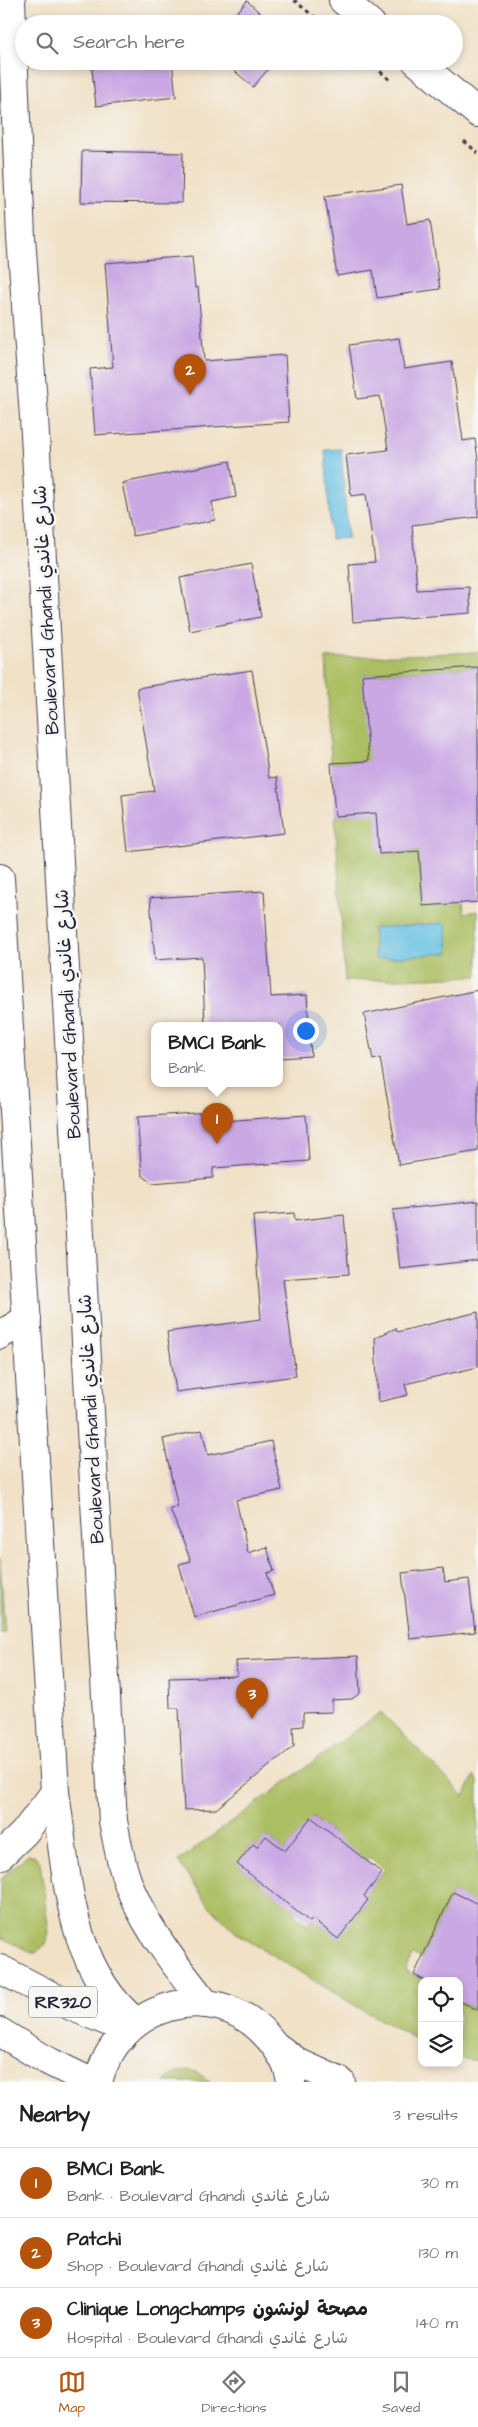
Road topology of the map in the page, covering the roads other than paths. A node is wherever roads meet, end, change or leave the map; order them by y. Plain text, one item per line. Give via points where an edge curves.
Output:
1 (12, 0) edge
2 (343, 0) edge
3 (360, 15) edge
4 (427, 70) edge
5 (478, 113) edge
6 (0, 878) edge
7 (6, 1087) edge
8 (27, 1319) junction
9 (0, 1335) edge
10 (55, 1792) junction
11 (0, 1856) edge
12 (0, 1969) edge
13 (206, 2004) junction
14 (132, 2026) junction
15 (0, 2032) edge
16 (277, 2047) junction
17 (91, 2082) edge
18 (98, 2082) edge
19 (291, 2082) edge
20 (342, 2082) edge

1 - 13 main road, Boulevard Ghandi شارع غاندي via 21,238 34,417 113,1821 132,1894 173,1963
2 - 3 main road
4 - 5 main road
6 - 7 main road
7 - 8 main road
8 - 9 main road
8 - 10 main road
10 - 11 main road via 37,1818
10 - 14 main road via 72,1904 84,1952 107,1994
12 - 14 main road, RR320 via 73,2008
13 - 14 main road via 183,2004 161,2009
13 - 16 main road via 233,2011 258,2026
14 - 18 main road via 108,2055
15 - 17 main road, RR320
16 - 19 main road
16 - 20 main road via 299,2063

